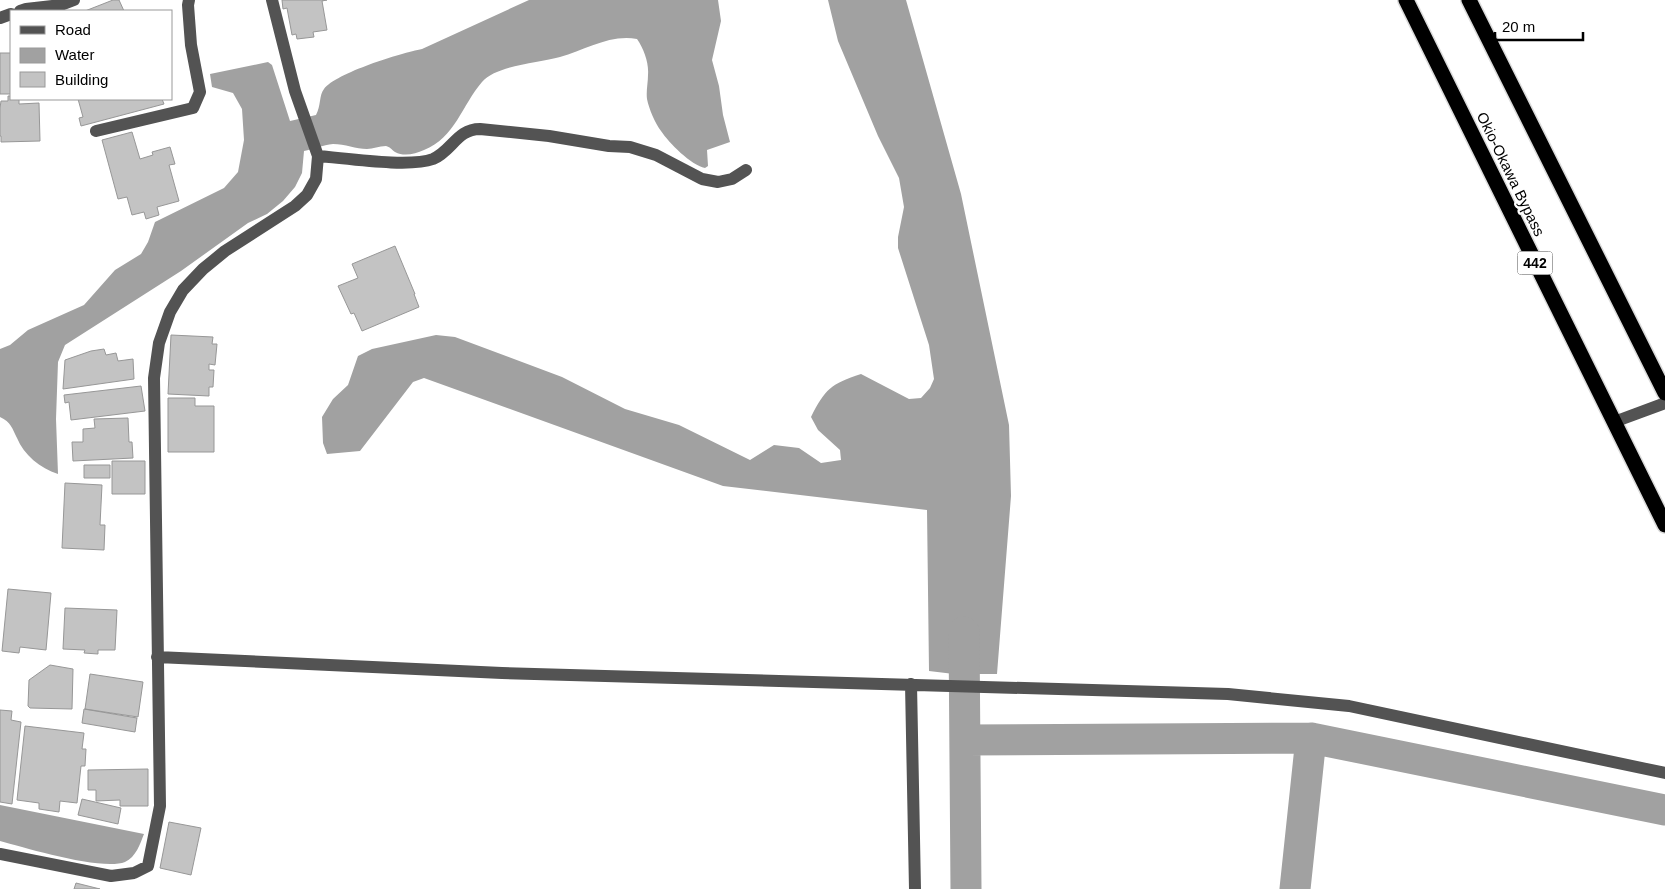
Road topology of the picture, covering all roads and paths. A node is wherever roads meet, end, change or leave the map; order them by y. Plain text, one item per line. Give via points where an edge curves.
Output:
1 (74, 0) edge
2 (189, 0) edge
3 (272, 0) edge
4 (1406, 0) edge
5 (1469, 0) edge
6 (23, 10) edge
7 (96, 131) dead end
8 (318, 156) junction
9 (746, 170) dead end
10 (1665, 394) edge
11 (1665, 403) edge
12 (1614, 422) junction
13 (1665, 525) edge
14 (157, 657) junction
15 (911, 684) junction
16 (1665, 773) edge
17 (0, 854) edge
18 (915, 889) edge

1 - 6 street
2 - 7 street via 191,45 200,92 193,108
3 - 8 street via 295,91
4 - 12 highway, Okio-Okawa Bypass / 442
5 - 10 highway
8 - 9 street via 414,163 434,159 461,135 471,129 480,129 630,147 656,155 702,179 718,182 732,179
8 - 14 street via 316,179 307,195 203,269 183,290 170,312 159,343 154,378
11 - 12 street
12 - 13 highway, Okio-Okawa Bypass / 442
14 - 15 street via 502,673
14 - 17 street via 160,806 148,866 134,873 111,876
15 - 16 street via 1228,694 1349,706
15 - 18 street

